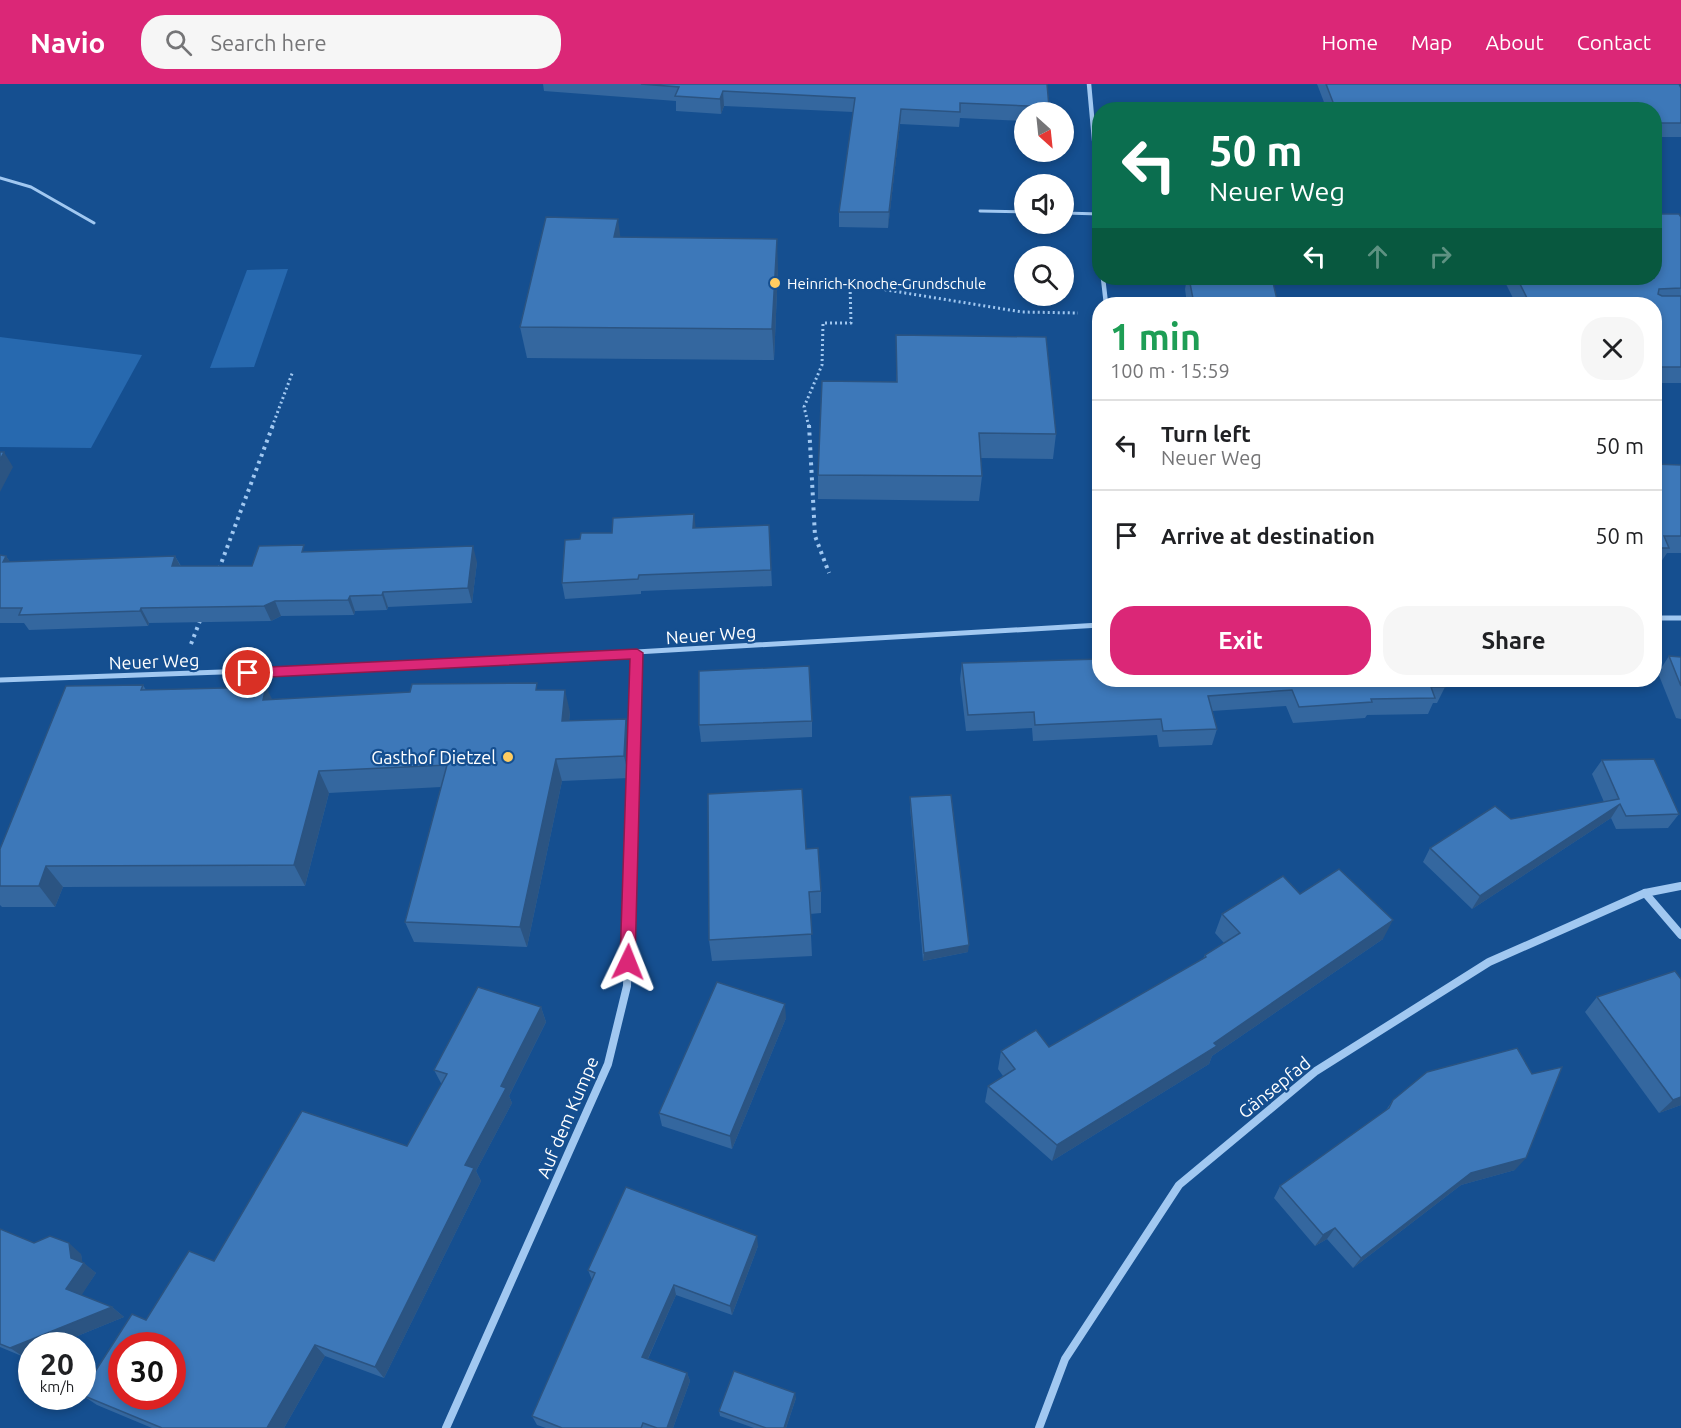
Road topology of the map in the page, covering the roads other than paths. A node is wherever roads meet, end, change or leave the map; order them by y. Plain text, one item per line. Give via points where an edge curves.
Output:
1 (1089, 84) edge
2 (1092, 117) edge
3 (0, 178) edge
4 (980, 211) dead end
5 (1014, 212) edge
6 (1074, 213) edge
7 (1092, 214) edge
8 (94, 223) dead end
9 (1662, 618) edge
10 (1681, 618) edge
11 (1092, 625) edge
12 (637, 653) junction
13 (0, 680) edge
14 (1681, 886) edge
15 (1645, 893) junction
16 (1681, 935) edge
17 (446, 1428) edge
18 (1039, 1428) edge

1 - 2 street
3 - 8 lane via 31,187
4 - 5 lane
6 - 7 lane
9 - 10 street
11 - 12 street, Neuer Weg
12 - 13 street, Neuer Weg via 179,676
12 - 17 street, Auf dem Kumpe via 627,986 608,1064
14 - 15 street, Gänsepfad
15 - 16 street
15 - 18 street, Gänsepfad via 1489,962 1316,1071 1179,1185 1065,1359

